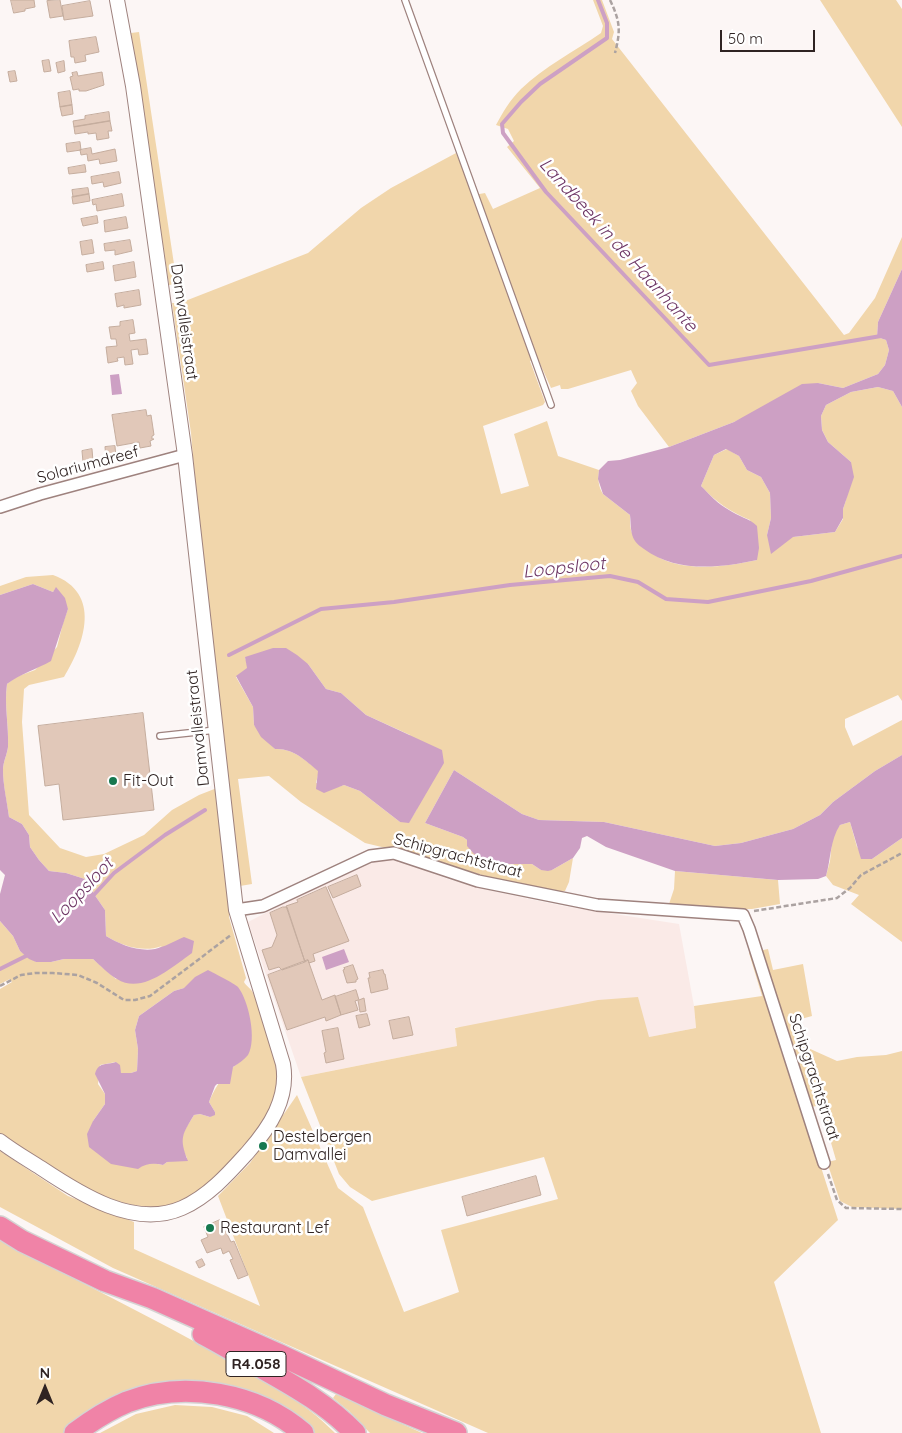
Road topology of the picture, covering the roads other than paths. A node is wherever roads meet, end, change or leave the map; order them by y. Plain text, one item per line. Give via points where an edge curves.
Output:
1 (117, 0) edge
2 (405, 0) edge
3 (550, 405) dead end
4 (185, 455) junction
5 (0, 507) edge
6 (216, 730) junction
7 (160, 736) dead end
8 (236, 910) junction
9 (0, 1141) edge
10 (824, 1163) road end
11 (0, 1227) edge
12 (105, 1281) junction
13 (75, 1433) edge
14 (303, 1433) edge
15 (355, 1433) edge
16 (456, 1433) edge

1 - 4 street, Damvalleistraat
2 - 3 lane
4 - 5 street, Solariumdreef
4 - 6 street, Damvalleistraat
6 - 7 lane
6 - 8 street, Damvalleistraat
8 - 9 street, Damvalleistraat via 285,1074 283,1092 274,1116 234,1168 207,1193 180,1209 139,1214 113,1208 92,1198
8 - 10 street, Schipgrachtstraat via 263,906 370,856 394,853 478,881 597,905 743,916
11 - 12 highway
12 - 15 highway, R4.058 via 316,1400
12 - 16 highway via 152,1298 386,1405
13 - 14 highway via 128,1402 156,1394 188,1392 219,1394 247,1401 275,1413

